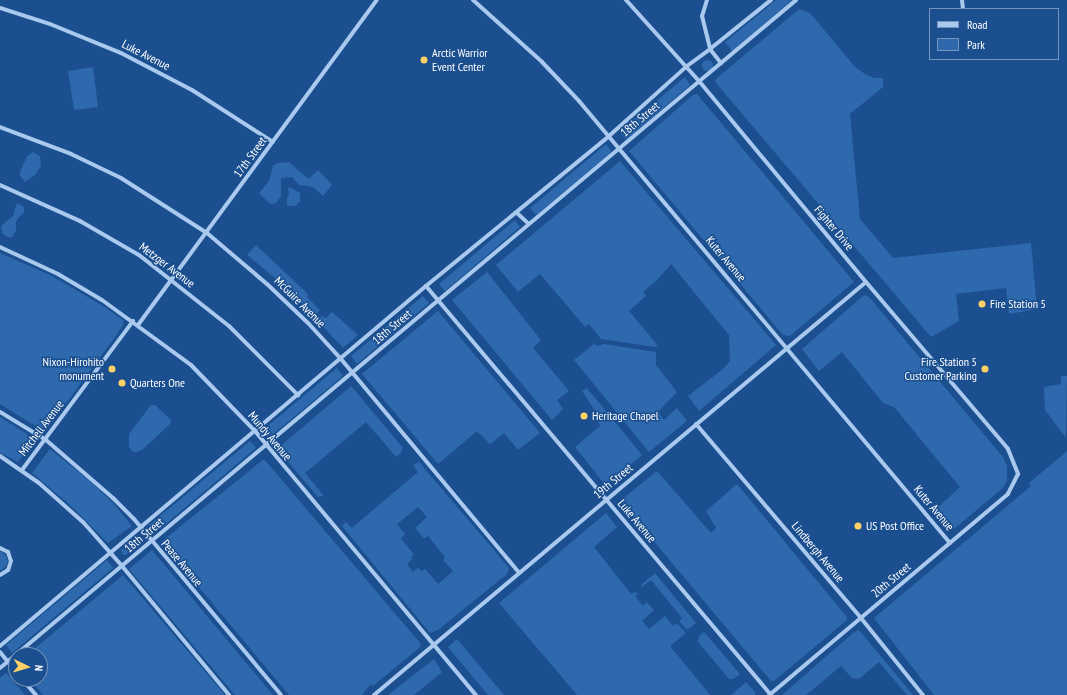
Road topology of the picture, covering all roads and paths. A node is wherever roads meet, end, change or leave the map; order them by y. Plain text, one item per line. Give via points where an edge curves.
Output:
1 (377, 0) edge
2 (473, 0) edge
3 (626, 0) edge
4 (707, 0) edge
5 (770, 0) edge
6 (796, 0) edge
7 (0, 8) edge
8 (710, 49) junction
9 (721, 63) junction
10 (686, 66) junction
11 (699, 81) junction
12 (0, 127) edge
13 (609, 136) junction
14 (273, 142) junction
15 (620, 149) junction
16 (0, 185) edge
17 (517, 213) junction
18 (529, 224) junction
19 (207, 233) junction
20 (0, 247) edge
21 (171, 279) junction
22 (866, 282) junction
23 (426, 286) junction
24 (438, 301) junction
25 (133, 321) junction
26 (138, 325) junction
27 (788, 349) junction
28 (341, 359) junction
29 (352, 373) junction
30 (298, 395) junction
31 (0, 412) edge
32 (696, 424) junction
33 (255, 432) junction
34 (46, 440) junction
35 (266, 445) junction
36 (0, 456) edge
37 (22, 470) junction
38 (1018, 474) joint
39 (606, 500) junction
40 (140, 528) junction
41 (151, 541) junction
42 (950, 543) junction
43 (0, 548) edge
44 (110, 553) junction
45 (122, 566) junction
46 (520, 573) junction
47 (0, 575) edge
48 (861, 618) junction
49 (433, 644) junction
50 (0, 646) edge
51 (26, 647) edge
52 (0, 652) edge
53 (8, 662) joint
54 (0, 668) edge
55 (29, 687) edge
56 (36, 695) edge
57 (229, 695) edge
58 (281, 695) edge
59 (374, 695) edge
60 (476, 695) edge
61 (770, 695) edge
62 (924, 695) edge

1 - 14 street, 17th Street
2 - 13 street, Kuter Avenue via 542,62
3 - 10 street, Fighter Drive
4 - 8 street via 702,16
5 - 8 street, 18th Street
6 - 9 street, 18th Street
7 - 14 street, Luke Avenue via 50,24 126,56 192,90
8 - 9 street
8 - 10 street, 18th Street
9 - 11 street, 18th Street
10 - 11 street, Fighter Drive
10 - 13 street, 18th Street
11 - 15 street, 18th Street
11 - 22 street, Fighter Drive
12 - 19 street, McGuire Avenue via 71,154 121,178
13 - 15 street, Kuter Avenue
13 - 17 street, 18th Street
14 - 19 street, 17th Street
15 - 18 street, 18th Street
15 - 27 street, Kuter Avenue
16 - 21 street, Metzger Avenue via 80,221 139,255
17 - 18 street
17 - 23 street, 18th Street
18 - 24 street, 18th Street
19 - 21 street, 17th Street
19 - 28 street, McGuire Avenue via 268,284
20 - 25 street, Mundy Avenue via 78,285
21 - 26 street, 17th Street
21 - 30 street, Metzger Avenue via 230,326
22 - 27 street, 19th Street
22 - 38 street, Fighter Drive via 1008,449
23 - 24 street, Luke Avenue
23 - 28 street, 18th Street
24 - 29 street, 18th Street
24 - 39 street, Luke Avenue
25 - 26 street, Mundy Avenue
25 - 34 street, Mitchell Avenue
26 - 33 street, Mundy Avenue via 191,365
27 - 32 street, 19th Street
27 - 42 street, Kuter Avenue
28 - 29 street, McGuire Avenue
28 - 30 street, 18th Street
29 - 35 street, 18th Street
29 - 46 street, McGuire Avenue
30 - 33 street, 18th Street
31 - 34 street, Pease Avenue
32 - 39 street, 19th Street
32 - 48 street, Lindbergh Avenue
33 - 35 street, Mundy Avenue
33 - 40 street, 18th Street
34 - 37 street, Mitchell Avenue
34 - 40 street, Pease Avenue via 100,485
35 - 41 street, 18th Street
35 - 49 street, Mundy Avenue
36 - 37 street
37 - 44 street via 83,522
38 - 42 street, 20th Street via 1008,494
39 - 46 street, 19th Street
39 - 61 street, Luke Avenue
40 - 41 street, Pease Avenue
40 - 44 street, 18th Street
41 - 45 street, 18th Street
41 - 58 street, Pease Avenue
42 - 48 street, 20th Street
43 - 47 street via 8,552 11,561 8,570
44 - 45 street
44 - 50 street, 18th Street
45 - 51 street, 18th Street
45 - 57 street
46 - 49 street, 19th Street
48 - 61 street, 20th Street
48 - 62 street, Lindbergh Avenue
49 - 59 street, 19th Street
49 - 60 street, Mundy Avenue
52 - 53 street
53 - 54 street, 18th Street
55 - 56 street

